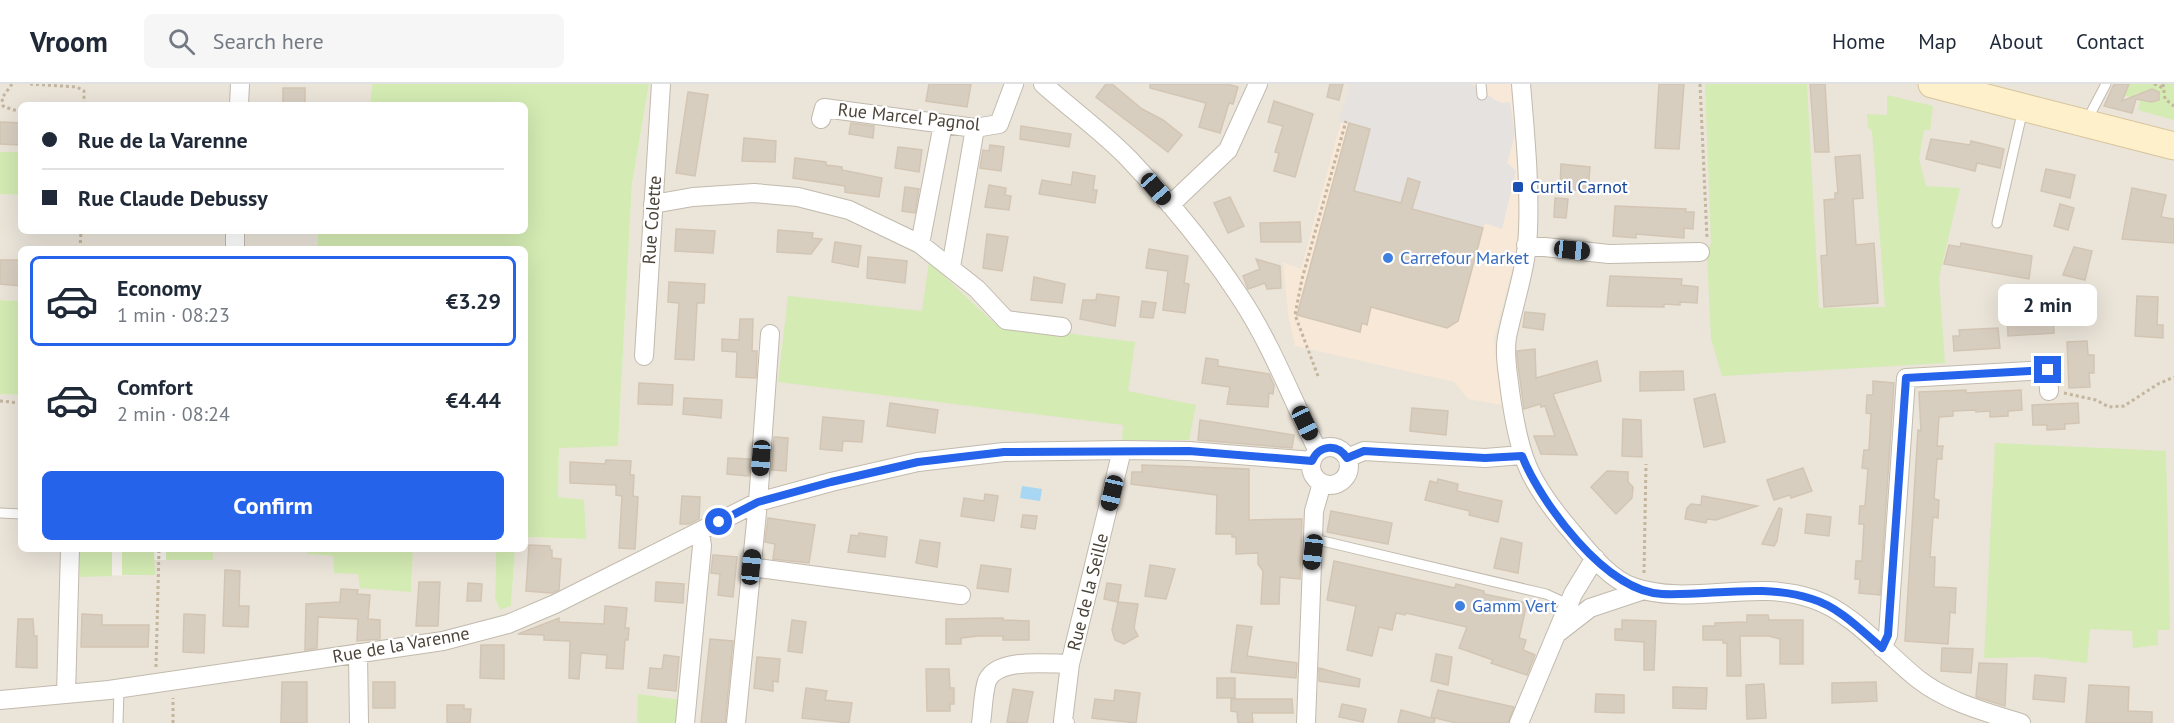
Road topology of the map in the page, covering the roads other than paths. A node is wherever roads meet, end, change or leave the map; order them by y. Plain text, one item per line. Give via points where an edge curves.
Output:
1 (240, 84) edge
2 (661, 84) edge
3 (1014, 84) edge
4 (1043, 84) edge
5 (1258, 84) edge
6 (1480, 84) edge
7 (1521, 84) edge
8 (1932, 84) edge
9 (2106, 84) edge
10 (1482, 95) dead end
11 (239, 102) edge
12 (2024, 107) junction
13 (822, 119) dead end
14 (2085, 123) junction
15 (943, 124) junction
16 (975, 128) junction
17 (2174, 146) edge
18 (653, 204) junction
19 (1170, 205) junction
20 (1997, 223) dead end
21 (920, 244) junction
22 (1526, 245) junction
23 (1700, 252) road end
24 (951, 267) junction
25 (1062, 327) dead end
26 (770, 334) dead end
27 (644, 356) dead end
28 (2049, 391) road end
29 (1122, 450) junction
30 (1315, 456) junction
31 (1522, 456) junction
32 (1347, 458) junction
33 (1322, 483) junction
34 (758, 502) junction
35 (0, 513) edge
36 (18, 514) edge
37 (700, 532) junction
38 (1314, 540) junction
39 (70, 552) edge
40 (1595, 558) junction
41 (751, 567) junction
42 (1644, 590) junction
43 (961, 596) dead end
44 (1568, 604) junction
45 (1558, 633) junction
46 (1882, 648) junction
47 (358, 653) junction
48 (1070, 664) junction
49 (119, 689) junction
50 (66, 694) junction
51 (0, 700) edge
52 (1995, 719) edge
53 (118, 723) edge
54 (359, 723) edge
55 (685, 723) edge
56 (736, 723) edge
57 (981, 723) edge
58 (1065, 723) edge
59 (1306, 723) edge
60 (1519, 723) edge
61 (2021, 723) edge

1 - 11 street
2 - 18 street, Rue Colette
3 - 16 street, Rue Marcel Pagnol via 999,124
4 - 19 street via 1128,157
5 - 19 street via 1228,150
6 - 10 lane
7 - 22 street via 1529,185
8 - 12 main road
9 - 14 lane
12 - 14 main road
12 - 20 lane
13 - 15 street, Rue Marcel Pagnol via 824,108
14 - 17 main road
15 - 16 street, Rue Marcel Pagnol
15 - 21 street
16 - 24 street
18 - 21 street via 754,193 798,197 849,210
18 - 27 street, Rue Colette
19 - 30 street via 1240,297 1266,341
21 - 24 street
22 - 23 street via 1610,254
22 - 31 street via 1506,354
24 - 25 street via 1006,320
26 - 34 street
28 - 46 street via 2048,370 1906,378 1888,635
29 - 30 street, Rue de la Varenne
29 - 34 street, Rue de la Varenne via 1004,452 918,462
29 - 48 street, Rue de la Seille
30 - 32 street via 1335,448
30 - 33 street via 1312,472
31 - 32 street via 1485,458 1364,451
31 - 40 street via 1538,490
32 - 33 street via 1349,470 1344,479 1334,485
33 - 38 street via 1314,512
34 - 37 street, Rue de la Varenne
34 - 41 street
35 - 36 lane
37 - 47 street, Rue de la Varenne via 508,624 443,641
37 - 55 street via 702,546
38 - 44 lane via 1546,594
38 - 59 street
39 - 50 street
40 - 42 street via 1629,586
40 - 44 street
41 - 43 street
41 - 56 street
42 - 45 street via 1590,608
42 - 46 street via 1660,595 1757,590 1813,599 1844,615
44 - 45 street
45 - 60 street
46 - 52 street via 1920,680
47 - 49 street, Rue de la Varenne
47 - 54 street
48 - 57 street, Rue de la Seille via 1013,664 998,669 988,680
48 - 58 street, Rue de la Seille
49 - 50 street, Rue de la Varenne
49 - 53 lane
50 - 51 street, Rue de la Varenne
52 - 61 street

